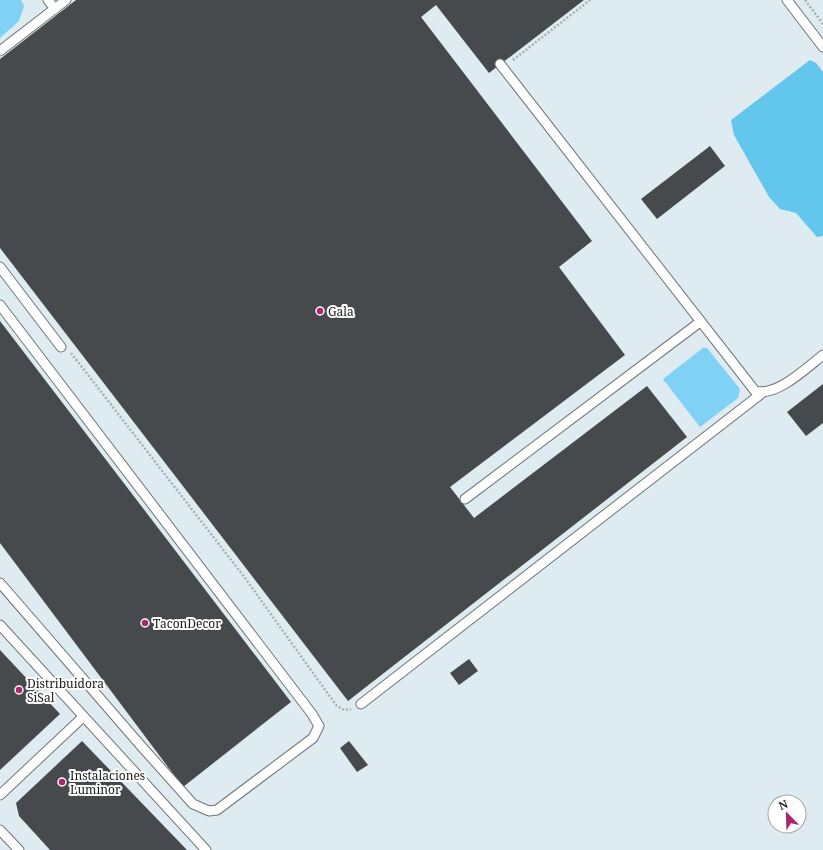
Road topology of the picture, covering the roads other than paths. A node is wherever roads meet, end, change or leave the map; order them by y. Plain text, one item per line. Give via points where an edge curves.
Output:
1 (48, 0) edge
2 (66, 0) edge
3 (787, 0) edge
4 (55, 9) junction
5 (823, 48) edge
6 (0, 51) edge
7 (504, 64) road end
8 (0, 267) edge
9 (0, 305) edge
10 (700, 322) junction
11 (61, 346) road end
12 (823, 355) edge
13 (762, 393) junction
14 (465, 499) dead end
15 (0, 583) edge
16 (0, 624) edge
17 (361, 704) road end
18 (83, 717) junction
19 (0, 795) edge
20 (0, 830) edge
21 (19, 850) edge
22 (206, 850) edge

1 - 4 lane
2 - 4 lane
3 - 5 lane
4 - 6 lane
7 - 10 lane
8 - 11 lane
9 - 15 lane via 319,726 313,738 217,810 209,811 193,804
10 - 13 lane via 746,381 755,391
10 - 14 lane
12 - 13 lane via 786,383
13 - 17 lane
16 - 18 lane
18 - 19 lane
18 - 22 lane
20 - 21 lane

